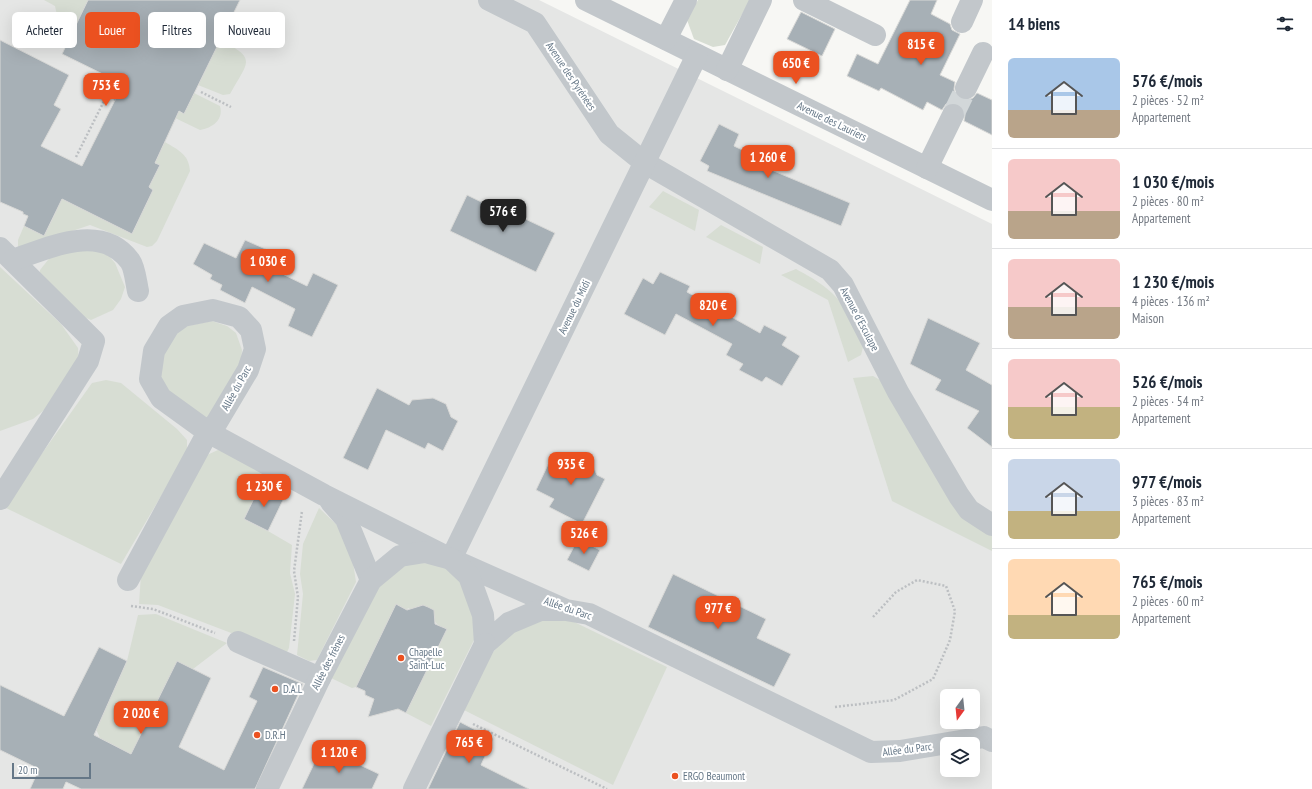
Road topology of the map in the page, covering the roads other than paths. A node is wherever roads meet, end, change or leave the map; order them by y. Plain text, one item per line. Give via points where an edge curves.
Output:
1 (489, 0) edge
2 (586, 0) edge
3 (686, 0) edge
4 (761, 0) edge
5 (804, 0) edge
6 (972, 0) edge
7 (962, 22) dead end
8 (875, 35) dead end
9 (666, 39) junction
10 (983, 53) dead end
11 (697, 55) junction
12 (726, 70) junction
13 (966, 88) tunnel mouth
14 (953, 115) tunnel mouth
15 (645, 163) junction
16 (927, 168) junction
17 (992, 200) edge
18 (6, 254) edge
19 (138, 291) dead end
20 (208, 432) junction
21 (315, 490) junction
22 (0, 499) edge
23 (992, 525) edge
24 (450, 559) junction
25 (128, 580) dead end
26 (371, 580) junction
27 (566, 610) junction
28 (238, 642) road end
29 (485, 644) junction
30 (320, 678) junction
31 (989, 735) edge
32 (267, 789) edge
33 (414, 789) edge

1 - 15 street, Avenue des Pyrénées via 535,23 609,134
2 - 9 street, Avenue des Lauriers
3 - 9 street
4 - 12 street
5 - 8 street
6 - 7 street
9 - 11 street, Avenue des Lauriers
10 - 13 street
11 - 12 street, Avenue des Lauriers
11 - 15 street, Avenue du Midi
12 - 16 street, Avenue des Lauriers
14 - 16 street
15 - 23 street, Avenue d'Esculape via 830,270 843,285 898,392 959,496 970,510
15 - 24 street, Avenue du Midi
16 - 17 street, Avenue des Lauriers
18 - 19 street via 75,240 97,240 117,248 131,262
18 - 22 street via 94,341 88,361
20 - 20 street, Allée du Parc via 161,398 150,379 154,351 169,326 183,316 213,310 239,317 251,330 255,349 248,370 217,422
20 - 21 street, Allée du Parc
20 - 25 street
21 - 24 street, Allée du Parc
21 - 26 street via 346,519
24 - 26 street via 425,552 400,556
24 - 27 street, Allée du Parc
24 - 29 street via 469,576 483,615
26 - 30 street, Allée des frènes
27 - 29 street via 540,610 509,623
27 - 31 street, Allée du Parc via 589,614 871,752 900,751
28 - 30 street
29 - 33 street
30 - 32 street, Allée des frènes

